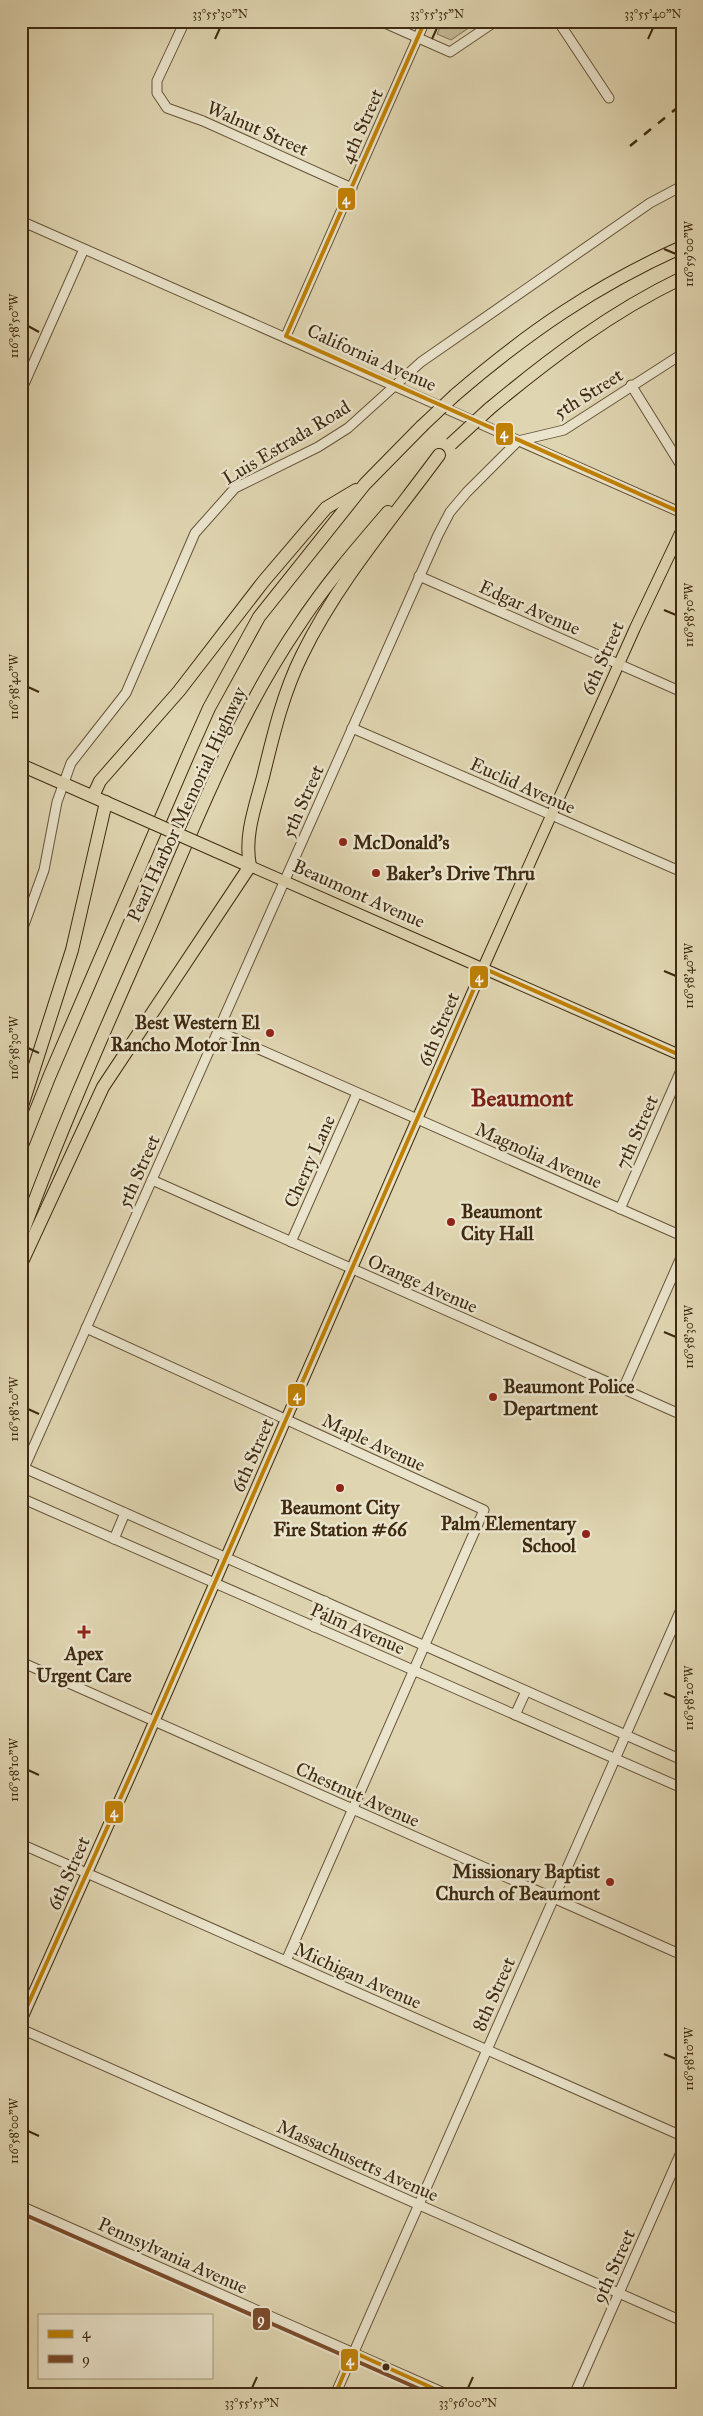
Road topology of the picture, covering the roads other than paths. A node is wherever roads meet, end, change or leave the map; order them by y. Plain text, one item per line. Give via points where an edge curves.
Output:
1 (185, 21) edge
2 (380, 21) edge
3 (425, 21) edge
4 (496, 21) edge
5 (558, 21) edge
6 (418, 38) junction
7 (609, 98) dead end
8 (682, 186) edge
9 (352, 188) junction
10 (21, 221) edge
11 (682, 247) edge
12 (84, 249) junction
13 (682, 278) edge
14 (286, 336) junction
15 (682, 354) edge
16 (395, 384) junction
17 (631, 385) junction
18 (21, 391) edge
19 (518, 441) junction
20 (439, 455) junction
21 (682, 467) edge
22 (365, 484) junction
23 (682, 513) edge
24 (682, 529) edge
25 (419, 576) junction
26 (619, 664) junction
27 (682, 692) edge
28 (352, 728) junction
29 (21, 765) edge
30 (63, 784) junction
31 (93, 796) junction
32 (106, 802) junction
33 (552, 815) junction
34 (250, 866) junction
35 (682, 872) edge
36 (284, 881) junction
37 (21, 933) edge
38 (483, 968) junction
39 (218, 1032) junction
40 (682, 1056) edge
41 (682, 1068) edge
42 (357, 1093) junction
43 (21, 1109) edge
44 (418, 1120) junction
45 (21, 1148) edge
46 (152, 1180) junction
47 (620, 1209) junction
48 (682, 1236) edge
49 (21, 1238) edge
50 (291, 1242) junction
51 (682, 1255) edge
52 (21, 1264) edge
53 (352, 1270) junction
54 (86, 1328) junction
55 (623, 1389) junction
56 (682, 1415) edge
57 (286, 1420) junction
58 (23, 1472) edge
59 (21, 1498) edge
60 (125, 1513) junction
61 (114, 1539) junction
62 (226, 1557) junction
63 (215, 1583) junction
64 (325, 1601) junction
65 (682, 1607) edge
66 (314, 1627) junction
67 (424, 1646) junction
68 (21, 1662) edge
69 (414, 1670) junction
70 (526, 1691) junction
71 (515, 1715) junction
72 (154, 1721) junction
73 (625, 1735) junction
74 (615, 1759) junction
75 (682, 1760) edge
76 (682, 1788) edge
77 (352, 1809) junction
78 (21, 1844) edge
79 (87, 1873) junction
80 (554, 1898) junction
81 (682, 1955) edge
82 (286, 1961) junction
83 (21, 2021) edge
84 (21, 2029) edge
85 (487, 2050) junction
86 (682, 2136) edge
87 (682, 2150) edge
88 (418, 2204) junction
89 (21, 2206) edge
90 (619, 2293) junction
91 (682, 2321) edge
92 (353, 2352) junction
93 (335, 2395) edge
94 (449, 2395) edge
95 (574, 2395) edge

1 - 9 street, Walnut Street via 158,81 156,93 167,108
2 - 6 street
3 - 6 street, 4th Street
4 - 6 street via 450,52
5 - 7 street
6 - 9 street, 4th Street
8 - 16 street, Luis Estrada Road via 650,203 421,362
9 - 14 street, 4th Street
10 - 12 street, California Avenue
11 - 22 highway, Pearl Harbor Memorial Highway, bridge via 632,271 545,322 455,395
12 - 14 street, California Avenue
12 - 18 street
13 - 20 highway, Pearl Harbor Memorial Highway, bridge via 606,320 562,350 489,409
14 - 16 street, California Avenue
15 - 17 street, 5th Street
16 - 19 street, California Avenue
16 - 30 street, Luis Estrada Road via 348,428 318,447 235,488 195,533 126,694 71,763
17 - 19 street, 5th Street via 564,430
17 - 21 street
19 - 23 street, California Avenue
19 - 25 street, 5th Street via 450,512
20 - 34 highway via 347,580 321,619 302,656 284,699 247,838
20 - 49 highway, Pearl Harbor Memorial Highway via 335,575 298,625 268,674 226,755 88,1068
22 - 31 highway via 326,508 263,582 185,684 100,781
22 - 45 highway, Pearl Harbor Memorial Highway via 259,617 209,708
24 - 26 main road, 6th Street
25 - 26 street, Edgar Avenue
25 - 28 street, 5th Street
26 - 27 street, Edgar Avenue
26 - 33 main road, 6th Street
28 - 33 street, Euclid Avenue
28 - 36 street, 5th Street
29 - 30 highway, Beaumont Avenue
30 - 31 highway, Beaumont Avenue
30 - 37 street, Luis Estrada Road via 44,870
31 - 32 highway, Beaumont Avenue
32 - 34 highway, Beaumont Avenue, bridge
32 - 43 highway via 72,950
33 - 35 street, Euclid Avenue
33 - 38 main road, 6th Street
34 - 36 main road, Beaumont Avenue
34 - 52 highway via 103,1087
36 - 38 main road, Beaumont Avenue
36 - 39 street, 5th Street
38 - 40 main road, Beaumont Avenue
38 - 44 main road, 6th Street
39 - 42 street, Magnolia Avenue
39 - 46 street, 5th Street
41 - 47 street, 7th Street
42 - 44 street, Magnolia Avenue
42 - 50 street, Cherry Lane
44 - 47 street, Magnolia Avenue
44 - 53 main road, 6th Street
46 - 50 street, Orange Avenue
46 - 54 street, 5th Street
47 - 48 street, Magnolia Avenue
50 - 53 street, Orange Avenue
51 - 55 street
53 - 55 street, Orange Avenue
53 - 57 main road, 6th Street
54 - 57 street, Maple Avenue
54 - 58 street, 5th Street
55 - 56 street, Orange Avenue
57 - 62 main road, 6th Street
57 - 67 street, Maple Avenue via 484,1510
58 - 60 street, Palm Avenue
59 - 61 street, Palm Avenue
60 - 61 street
60 - 62 street, Palm Avenue
61 - 63 street, Palm Avenue
62 - 63 main road, 6th Street
62 - 64 street, Palm Avenue
63 - 66 street, Palm Avenue
63 - 72 main road, 6th Street
64 - 66 street
64 - 67 street, Palm Avenue
65 - 73 street, 8th Street
66 - 69 street, Palm Avenue
67 - 69 street
67 - 70 street, Palm Avenue
68 - 72 street, Chestnut Avenue
69 - 71 street, Palm Avenue
69 - 77 street
70 - 71 street
70 - 73 street, Palm Avenue
71 - 74 street, Palm Avenue
72 - 77 street, Chestnut Avenue
72 - 79 main road, 6th Street
73 - 74 street, 8th Street
73 - 75 street, Palm Avenue
74 - 76 street, Palm Avenue
74 - 80 street, 8th Street
77 - 80 street, Chestnut Avenue
77 - 82 street
78 - 79 street, Michigan Avenue
79 - 82 street, Michigan Avenue
79 - 83 main road, 6th Street
80 - 81 street, Chestnut Avenue
80 - 85 street, 8th Street
82 - 85 street, Michigan Avenue
84 - 88 street, Massachusetts Avenue
85 - 86 street, Michigan Avenue
85 - 88 street, 8th Street
87 - 90 street, 9th Street
88 - 90 street, Massachusetts Avenue
88 - 92 street, 8th Street
89 - 92 street, Pennsylvania Avenue
90 - 91 street, Massachusetts Avenue
90 - 95 street, 9th Street
92 - 93 street, 8th Street
92 - 94 street, Pennsylvania Avenue

